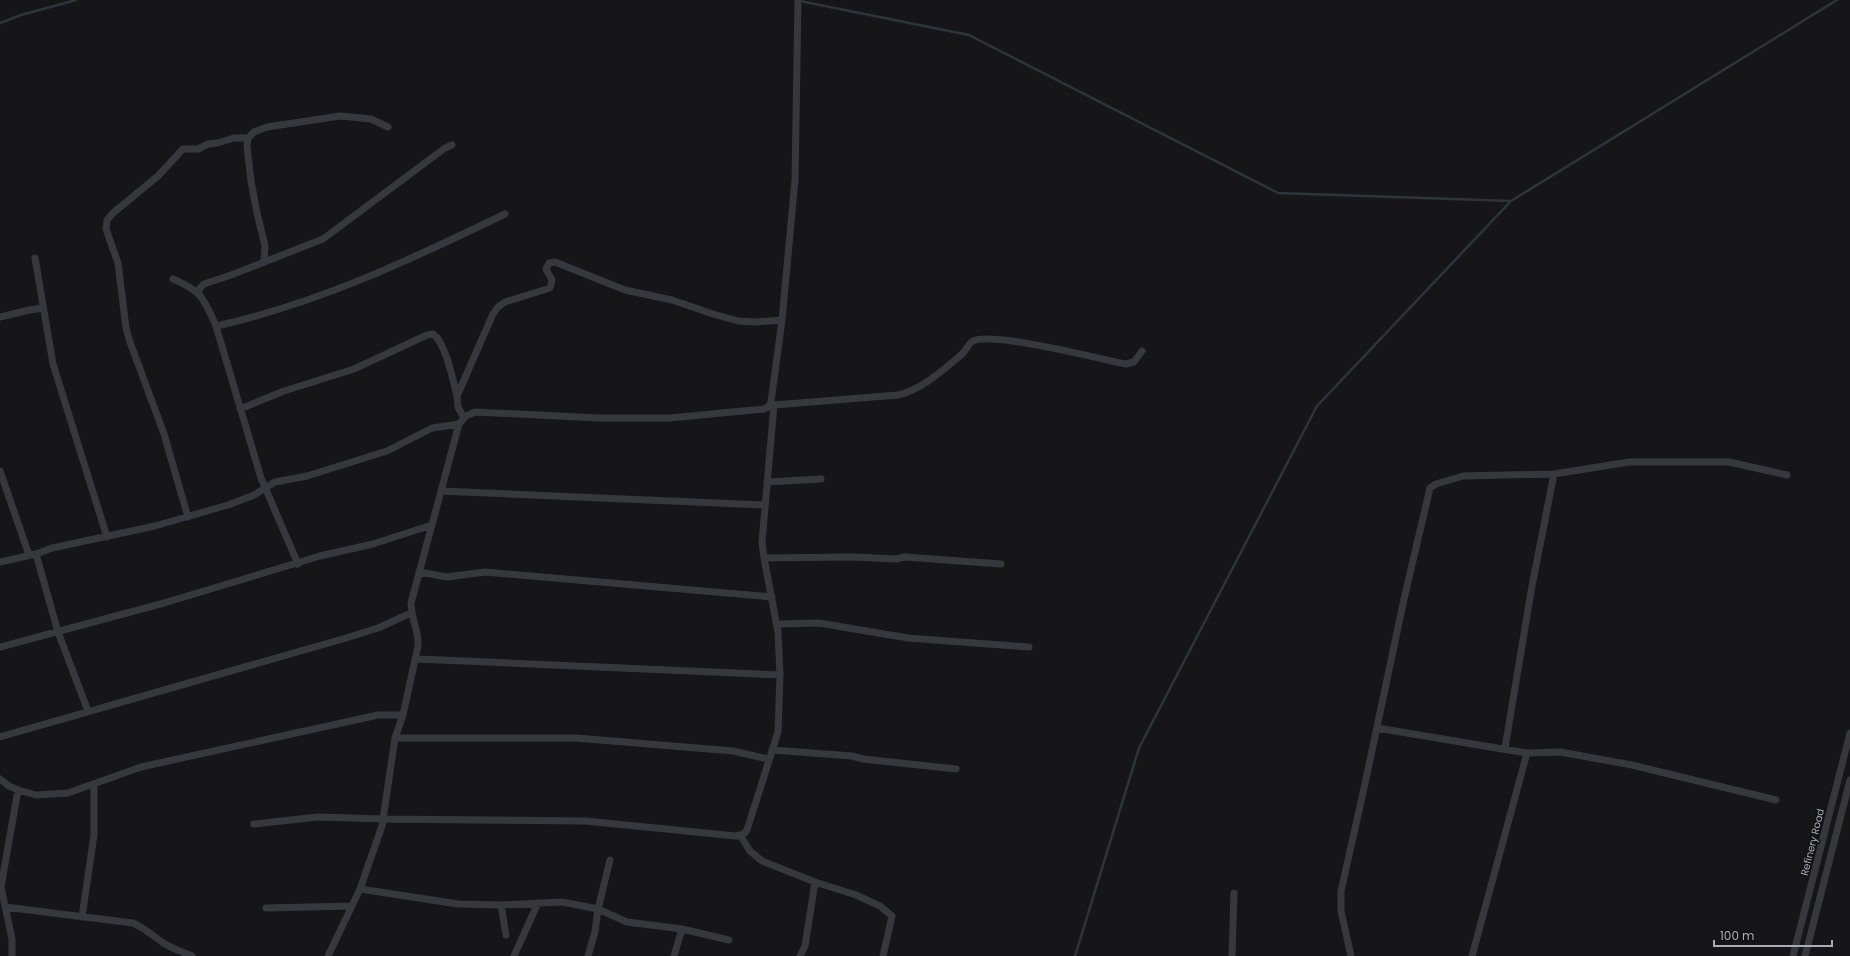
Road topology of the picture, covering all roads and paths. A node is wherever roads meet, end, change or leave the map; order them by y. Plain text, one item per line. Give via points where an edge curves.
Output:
1 (798, 0) edge
2 (388, 127) dead end
3 (248, 138) junction
4 (452, 145) dead end
5 (505, 214) dead end
6 (35, 258) dead end
7 (264, 261) junction
8 (173, 279) dead end
9 (199, 293) junction
10 (43, 308) junction
11 (0, 318) edge
12 (782, 320) junction
13 (216, 326) junction
14 (1142, 350) dead end
15 (457, 396) junction
16 (773, 403) junction
17 (240, 409) junction
18 (464, 418) junction
19 (459, 424) junction
20 (0, 471) edge
21 (1554, 474) junction
22 (1787, 475) dead end
23 (821, 479) dead end
24 (767, 482) junction
25 (266, 488) junction
26 (441, 491) junction
27 (765, 505) junction
28 (188, 517) junction
29 (432, 525) junction
30 (108, 537) junction
31 (32, 555) junction
32 (764, 558) junction
33 (0, 562) edge
34 (298, 564) junction
35 (1000, 564) dead end
36 (419, 572) junction
37 (772, 596) junction
38 (411, 614) junction
39 (776, 624) junction
40 (58, 632) junction
41 (0, 646) edge
42 (1029, 647) dead end
43 (417, 658) junction
44 (780, 675) junction
45 (88, 711) junction
46 (402, 715) junction
47 (1377, 728) junction
48 (1850, 733) edge
49 (0, 737) edge
50 (395, 738) junction
51 (1506, 748) junction
52 (772, 750) junction
53 (1528, 753) junction
54 (768, 759) junction
55 (956, 769) dead end
56 (0, 779) edge
57 (1850, 780) edge
58 (94, 784) junction
59 (18, 790) junction
60 (1776, 800) dead end
61 (383, 820) junction
62 (254, 824) dead end
63 (740, 835) junction
64 (610, 860) dead end
65 (815, 882) junction
66 (360, 890) junction
67 (1234, 893) dead end
68 (538, 903) junction
69 (352, 906) junction
70 (501, 906) junction
71 (4, 907) junction
72 (266, 908) dead end
73 (598, 909) junction
74 (82, 917) junction
75 (682, 929) junction
76 (506, 935) dead end
77 (729, 940) dead end
78 (12, 956) edge
79 (192, 956) edge
80 (328, 956) edge
81 (514, 956) edge
82 (588, 956) edge
83 (674, 956) edge
84 (800, 956) edge
85 (883, 956) edge
86 (1232, 956) edge
87 (1351, 956) edge
88 (1472, 956) edge
89 (1793, 956) edge
90 (1805, 956) edge

1 - 12 street via 795,180
2 - 3 street via 371,119 340,116 268,127 254,132
3 - 7 street via 256,213 265,246
3 - 28 street via 234,138 198,149 183,149 158,176 107,220 106,229 118,263 126,328 164,434
4 - 7 street via 324,239
5 - 13 street via 433,249 318,297 255,318
6 - 10 street
7 - 9 street via 204,284
8 - 9 street
9 - 13 street
10 - 11 street
10 - 30 street via 53,364
12 - 15 street via 755,322 731,319 672,300 625,290 554,262 549,263 546,268 552,280 550,288 505,302 493,314
12 - 16 street
13 - 17 street
14 - 16 street via 1134,362 1126,364 1002,339 981,339 973,341 963,353 909,393
15 - 17 street via 442,347 438,337 433,334 354,369 284,391
15 - 18 street via 458,407
16 - 18 street via 764,409 670,418 598,418 475,412
16 - 24 street
17 - 25 street
18 - 19 street
19 - 25 street via 432,428 387,451 307,476 275,482
19 - 26 street
20 - 31 street
21 - 22 street via 1629,462 1729,462
21 - 47 street via 1463,476 1430,488
21 - 51 street via 1532,586
23 - 24 street
24 - 27 street
25 - 28 street via 228,505
25 - 34 street
26 - 27 street
26 - 29 street
27 - 32 street via 762,542
28 - 30 street
29 - 34 street
29 - 36 street
30 - 31 street via 52,548
31 - 33 street
31 - 40 street
32 - 35 street via 905,557
32 - 37 street
34 - 40 street
36 - 37 street via 447,577 485,572
36 - 38 street via 411,603
37 - 39 street
38 - 43 street via 419,638
38 - 45 street via 352,636
39 - 42 street via 819,623 908,638
39 - 44 street
40 - 41 street
40 - 45 street
43 - 44 street
43 - 46 street
44 - 52 street via 778,732
45 - 49 street
46 - 50 street
46 - 58 street via 378,715 319,727 141,767
47 - 51 street
47 - 87 street via 1341,891 1341,911
48 - 89 street, Refinery Road
50 - 54 street via 576,738 733,751
50 - 61 street
51 - 53 street
52 - 54 street
52 - 55 street via 852,756
53 - 60 street via 1567,753 1632,765
53 - 88 street
54 - 63 street via 747,830
56 - 59 street
57 - 90 street
58 - 59 street via 68,793 36,795
58 - 74 street via 94,835
59 - 71 street via 1,887
61 - 62 street via 318,817
61 - 63 street via 585,821
61 - 66 street
63 - 65 street via 750,851 762,861
64 - 73 street
65 - 84 street via 805,946
65 - 85 street via 856,895 880,906 892,916
66 - 69 street
66 - 70 street via 458,904
67 - 86 street
68 - 70 street
68 - 73 street via 562,902
68 - 81 street
69 - 72 street
69 - 80 street
70 - 76 street
71 - 74 street
71 - 78 street via 12,939
73 - 75 street via 627,922
73 - 82 street
74 - 79 street via 133,923 143,927 167,945
75 - 77 street
75 - 83 street

